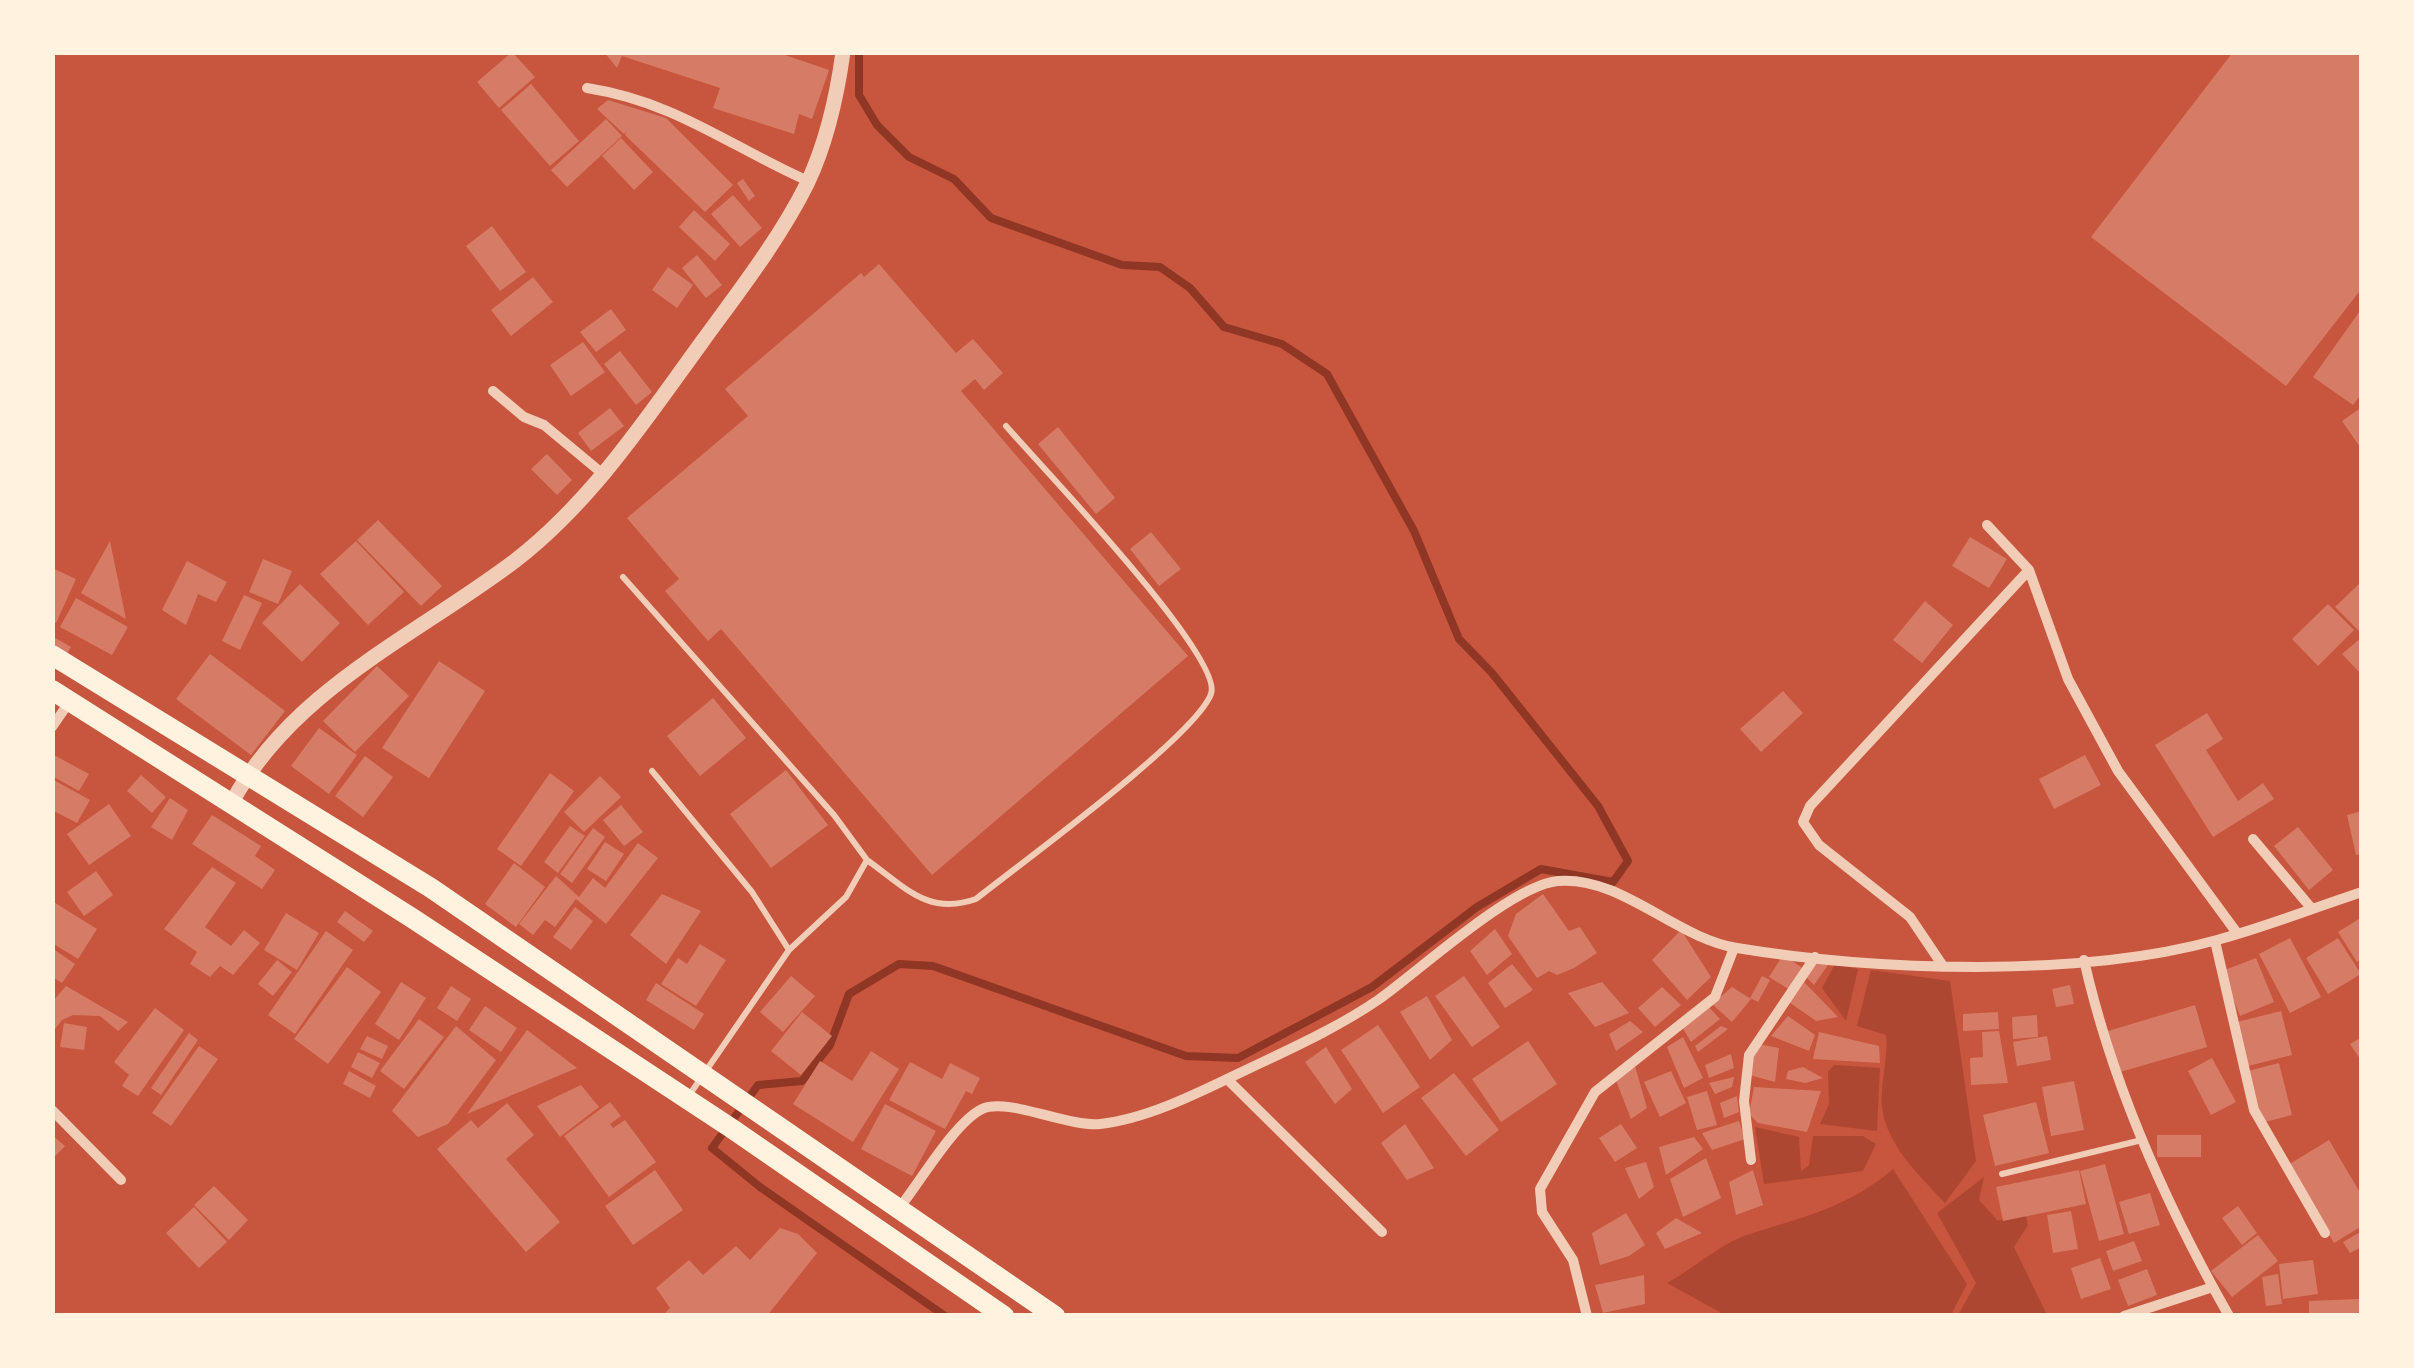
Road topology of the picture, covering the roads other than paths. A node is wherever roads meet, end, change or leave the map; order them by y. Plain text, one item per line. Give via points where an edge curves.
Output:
1 (843, 52) edge
2 (587, 88) dead end
3 (808, 181) junction
4 (493, 391) dead end
5 (1006, 426) dead end
6 (602, 474) junction
7 (1986, 524) dead end
8 (2029, 570) junction
9 (623, 578) dead end
10 (52, 655) edge
11 (62, 695) edge
12 (52, 727) edge
13 (652, 771) dead end
14 (248, 772) junction
15 (231, 804) junction
16 (2254, 839) dead end
17 (867, 860) junction
18 (2362, 892) edge
19 (2312, 909) junction
20 (2237, 933) junction
21 (2216, 941) junction
22 (1734, 948) junction
23 (789, 950) junction
24 (1815, 957) junction
25 (2084, 960) junction
26 (1943, 966) junction
27 (704, 1074) junction
28 (1226, 1079) junction
29 (687, 1099) junction
30 (52, 1110) edge
31 (2143, 1140) junction
32 (1751, 1160) dead end
33 (2002, 1174) dead end
34 (854, 1176) junction
35 (121, 1180) dead end
36 (836, 1203) junction
37 (900, 1208) junction
38 (1382, 1232) dead end
39 (2325, 1234) dead end
40 (2213, 1286) junction
41 (1004, 1316) edge
42 (1054, 1316) edge
43 (1587, 1316) edge
44 (2124, 1316) edge
45 (2230, 1316) edge

1 - 3 street
2 - 3 street via 652,103
3 - 6 street via 768,250
4 - 6 street
5 - 17 lane via 1187,632 1212,673 1213,692 1140,768 976,899 949,908 924,900
6 - 14 street via 514,561 333,686
7 - 8 street
8 - 20 street via 2068,678 2118,770
8 - 26 street via 1810,806 1803,822 1820,845 1910,917
9 - 17 lane
10 - 14 highway
11 - 12 street
11 - 15 highway
13 - 23 lane via 752,892
14 - 15 street
14 - 27 highway
15 - 29 highway
16 - 19 street
17 - 23 lane via 846,897
18 - 19 street
19 - 20 street
20 - 21 street
21 - 25 street
21 - 39 street via 2254,1110
22 - 24 street
22 - 28 street via 1586,884 1549,882 1516,898 1376,1001
22 - 43 street via 1714,997 1594,1092 1540,1189 1542,1212 1567,1246
23 - 27 lane
24 - 26 street
24 - 32 street via 1749,1055 1744,1100
25 - 26 street
25 - 31 street via 2100,1035
27 - 29 lane
27 - 34 highway
28 - 37 street via 1101,1124 986,1107
28 - 38 street
29 - 36 highway
30 - 35 street
31 - 33 lane
31 - 40 street
34 - 36 highway
34 - 37 highway
36 - 41 highway
37 - 42 highway
40 - 44 street
40 - 45 street

